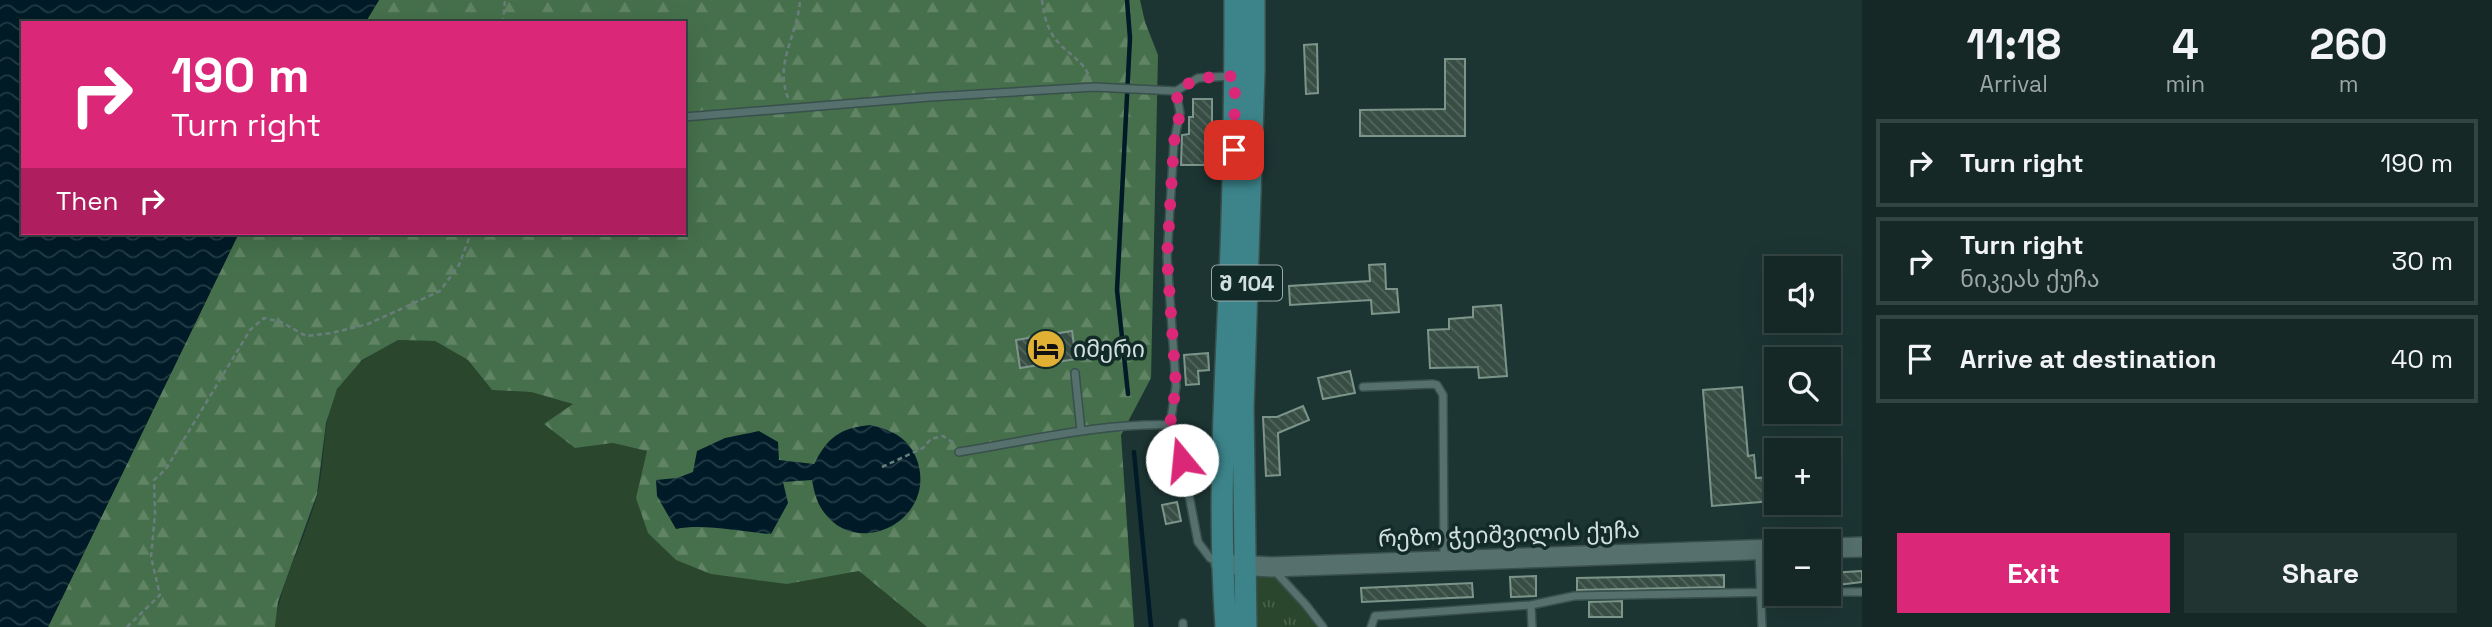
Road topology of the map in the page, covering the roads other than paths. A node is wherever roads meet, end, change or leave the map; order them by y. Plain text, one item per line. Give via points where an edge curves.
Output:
1 (1235, 0) edge
2 (1254, 0) edge
3 (1235, 76) junction
4 (1176, 91) junction
5 (686, 117) edge
6 (1075, 373) dead end
7 (1363, 387) dead end
8 (1170, 425) junction
9 (1082, 431) junction
10 (959, 452) road end
11 (1862, 547) edge
12 (1841, 548) edge
13 (1764, 550) edge
14 (1444, 561) junction
15 (1221, 564) junction
16 (1244, 567) junction
17 (1271, 567) junction
18 (1764, 578) edge
19 (1762, 592) junction
20 (1841, 592) edge
21 (1862, 592) edge
22 (1531, 605) junction
23 (1226, 627) edge
24 (1246, 627) edge
25 (1323, 627) edge
26 (1371, 627) edge
27 (1532, 627) edge
28 (1762, 627) edge

1 - 3 main road, შ 104
2 - 16 main road, შ 104 via 1243,408
3 - 4 lane via 1198,78
3 - 15 main road, შ 104
4 - 5 lane via 1094,87
4 - 8 lane via 1180,113 1167,257 1176,386
6 - 9 lane
7 - 14 lane via 1433,384 1443,395
8 - 9 lane
8 - 15 lane via 1177,433 1198,542
9 - 10 lane
11 - 12 main road
13 - 14 main road, რეზო ჭეიშვილის ქუჩა
14 - 17 main road, რეზო ჭეიშვილის ქუჩა
15 - 16 main road, რეზო ჭეიშვილის ქუჩა
15 - 23 main road
16 - 17 main road, რეზო ჭეიშვილის ქუჩა
16 - 24 main road
17 - 25 lane
18 - 19 lane
19 - 22 lane via 1574,596
19 - 28 lane
20 - 21 lane
22 - 26 lane via 1375,616
22 - 27 lane

